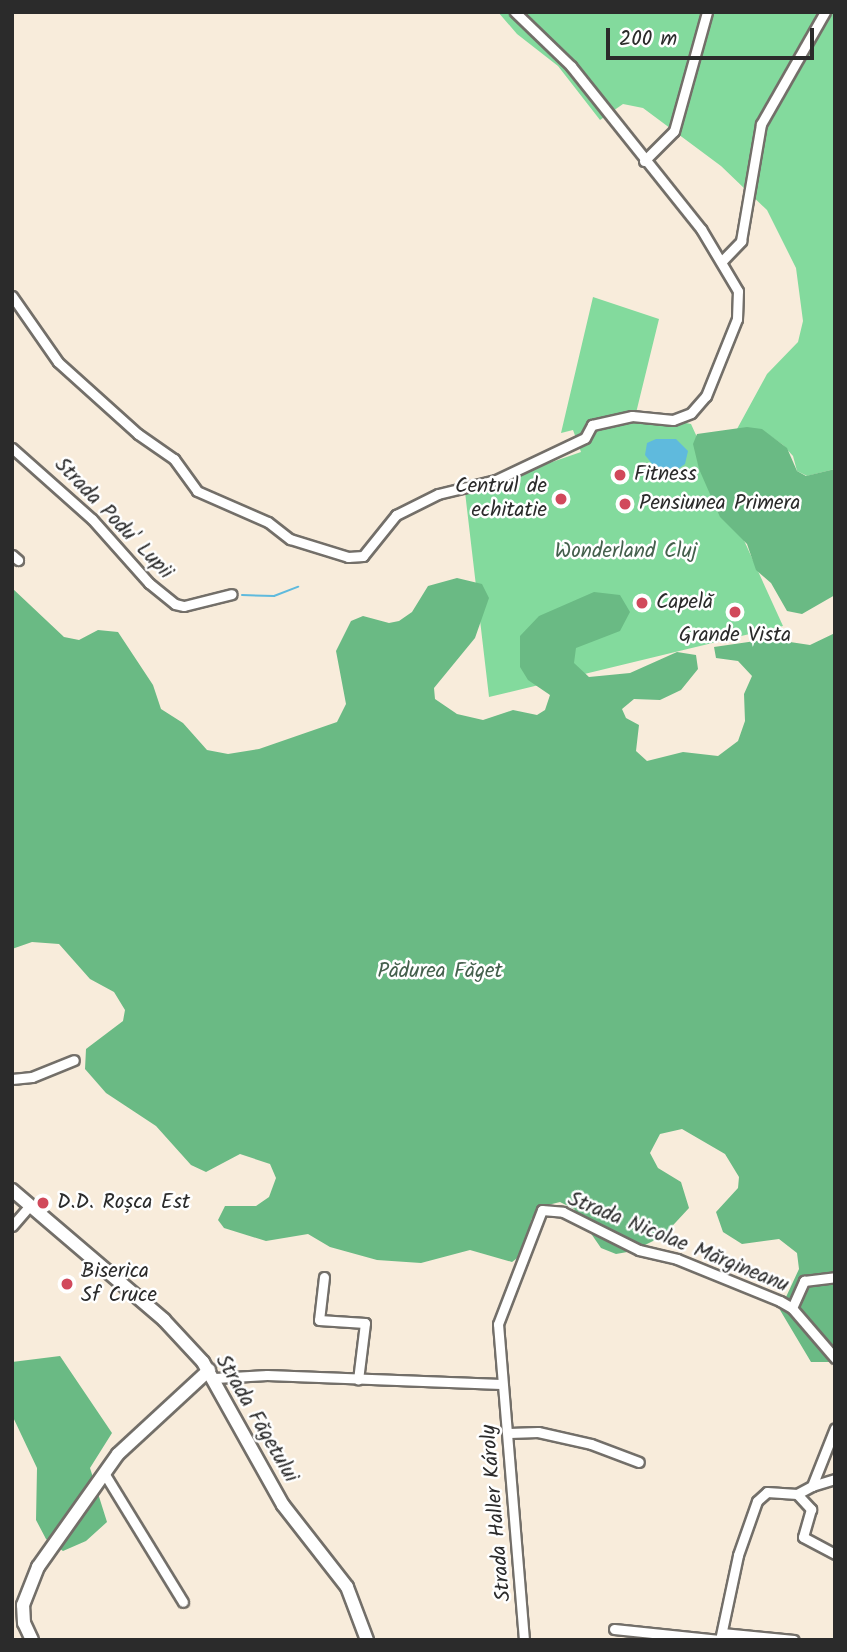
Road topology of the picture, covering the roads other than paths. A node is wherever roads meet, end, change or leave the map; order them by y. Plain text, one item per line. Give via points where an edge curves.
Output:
1 (514, 12) edge
2 (707, 12) edge
3 (825, 12) edge
4 (644, 161) junction
5 (722, 261) junction
6 (12, 296) edge
7 (12, 448) edge
8 (232, 594) dead end
9 (74, 1060) dead end
10 (12, 1079) edge
11 (12, 1190) edge
12 (30, 1205) junction
13 (12, 1226) edge
14 (324, 1277) dead end
15 (835, 1277) edge
16 (792, 1308) junction
17 (835, 1358) edge
18 (212, 1374) junction
19 (358, 1380) junction
20 (501, 1384) junction
21 (835, 1428) edge
22 (509, 1433) junction
23 (639, 1461) dead end
24 (104, 1472) junction
25 (835, 1479) edge
26 (812, 1486) junction
27 (797, 1494) junction
28 (835, 1554) edge
29 (183, 1602) dead end
30 (614, 1629) dead end
31 (720, 1637) edge
32 (32, 1640) edge
33 (366, 1640) edge
34 (524, 1640) edge
35 (794, 1640) edge

1 - 4 street via 570,66
2 - 4 street via 674,131
3 - 5 street via 761,124 741,242
4 - 5 street
5 - 6 street via 738,291 738,313 706,396 695,411 673,420 632,416 592,425 585,438 496,480 438,494 396,515 363,556 290,539 268,522 197,491 174,459 138,434 58,362
7 - 8 street, Strada Podu' Lupii via 82,510 149,583 175,604 184,606
9 - 10 street via 32,1077
11 - 12 main road, Strada Făgetului
12 - 13 street
12 - 18 main road, Strada Făgetului via 164,1320
14 - 19 street via 319,1320 365,1323
15 - 16 street via 804,1280
16 - 17 street, Strada Nicolae Mărgineanu
16 - 20 street, Strada Nicolae Mărgineanu via 677,1259 639,1251 563,1212 542,1210 498,1324
18 - 19 street
18 - 24 main road via 136,1435
18 - 33 main road, Strada Făgetului via 283,1505 347,1587
19 - 20 street
20 - 22 street, Strada Haller Károly
21 - 26 street
22 - 23 street via 538,1432
22 - 34 street, Strada Haller Károly
24 - 29 street
24 - 32 main road via 28,1584 23,1618
25 - 26 street
26 - 27 street
27 - 28 street via 811,1508 803,1537
27 - 31 street via 767,1492 757,1501 738,1555
30 - 31 street
31 - 35 street

